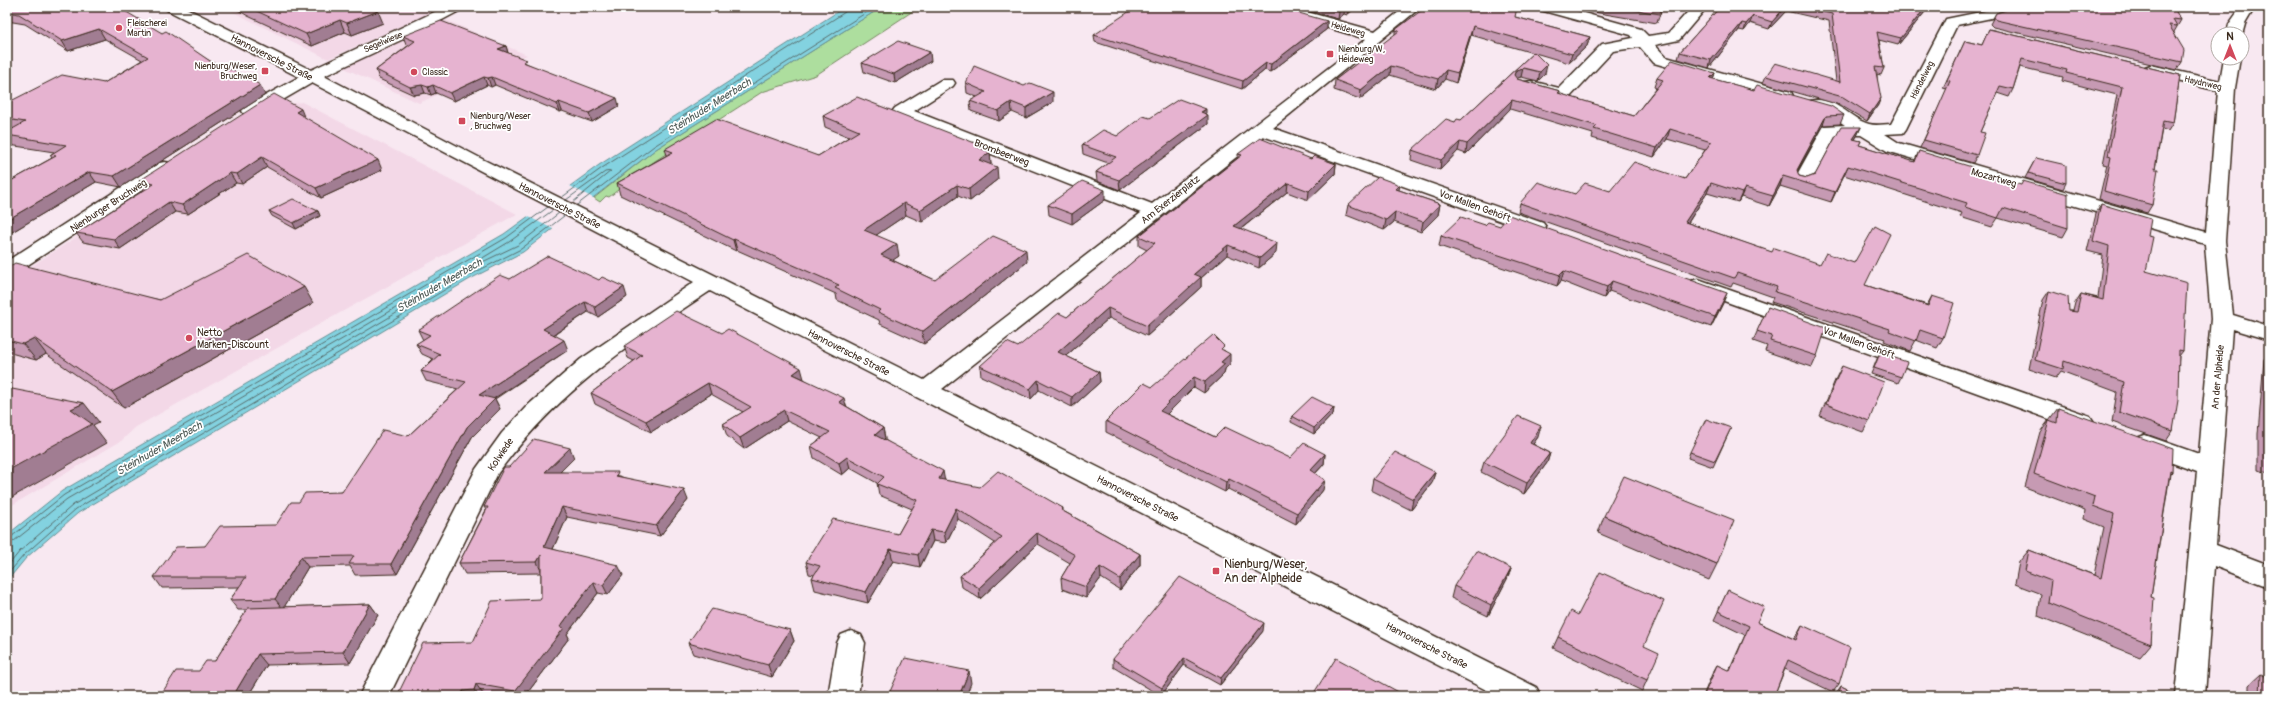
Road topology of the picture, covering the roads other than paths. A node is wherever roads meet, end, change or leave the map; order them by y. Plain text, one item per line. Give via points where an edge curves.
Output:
1 (172, 7) edge
2 (456, 7) edge
3 (1273, 7) edge
4 (1414, 7) edge
5 (1545, 7) edge
6 (1700, 7) edge
7 (1999, 7) edge
8 (2248, 7) edge
9 (1968, 12) edge
10 (2237, 26) edge
11 (1987, 31) edge
12 (1377, 37) junction
13 (1644, 42) junction
14 (2134, 66) edge
15 (2231, 66) edge
16 (310, 76) junction
17 (947, 83) dead end
18 (1521, 83) edge
19 (2227, 88) junction
20 (237, 120) edge
21 (1260, 129) junction
22 (1865, 129) junction
23 (178, 159) edge
24 (1802, 180) edge
25 (1154, 212) junction
26 (1555, 234) edge
27 (2216, 241) junction
28 (7, 270) edge
29 (1683, 280) edge
30 (709, 282) junction
31 (2222, 319) junction
32 (2269, 333) edge
33 (926, 390) junction
34 (2097, 427) edge
35 (2127, 438) edge
36 (2210, 467) junction
37 (2202, 551) junction
38 (2269, 576) edge
39 (851, 643) dead end
40 (374, 696) edge
41 (843, 696) edge
42 (1526, 696) edge
43 (2190, 696) edge

1 - 16 street, Hannoversche Straße
2 - 16 street, Segelwiese
3 - 12 street, Heideweg
4 - 12 street, Am Exerzierplatz
5 - 13 street, Mozartweg via 1636,32
6 - 13 street via 1674,37
7 - 9 street, Händelweg via 1996,13
8 - 10 street
9 - 11 street
9 - 22 street, Händelweg via 1951,22 1897,129
12 - 21 street, Am Exerzierplatz
13 - 18 street via 1608,47 1563,94
13 - 22 street, Mozartweg via 1660,60 1834,110
14 - 19 street, Haydnweg
15 - 19 street, An der Alpheide
16 - 20 street
16 - 30 street, Hannoversche Straße
17 - 25 street, Brombeerweg via 901,112
19 - 27 street, An der Alpheide
21 - 25 street, Am Exerzierplatz
21 - 26 street, Vor Mallen Gehöft
22 - 24 street via 1830,130
22 - 27 street, Mozartweg via 1893,147
23 - 28 street, Nienburger Bruchweg
25 - 33 street, Am Exerzierplatz
27 - 31 street, An der Alpheide via 2216,262 2223,296
29 - 34 street, Vor Mallen Gehöft
30 - 33 street, Hannoversche Straße
30 - 40 street, Kolwiede via 584,367 547,398 507,440 488,469
31 - 32 street
31 - 36 street, An der Alpheide
33 - 42 street, Hannoversche Straße
35 - 36 street
36 - 37 street, An der Alpheide
37 - 38 street
37 - 43 street, An der Alpheide
39 - 41 street

